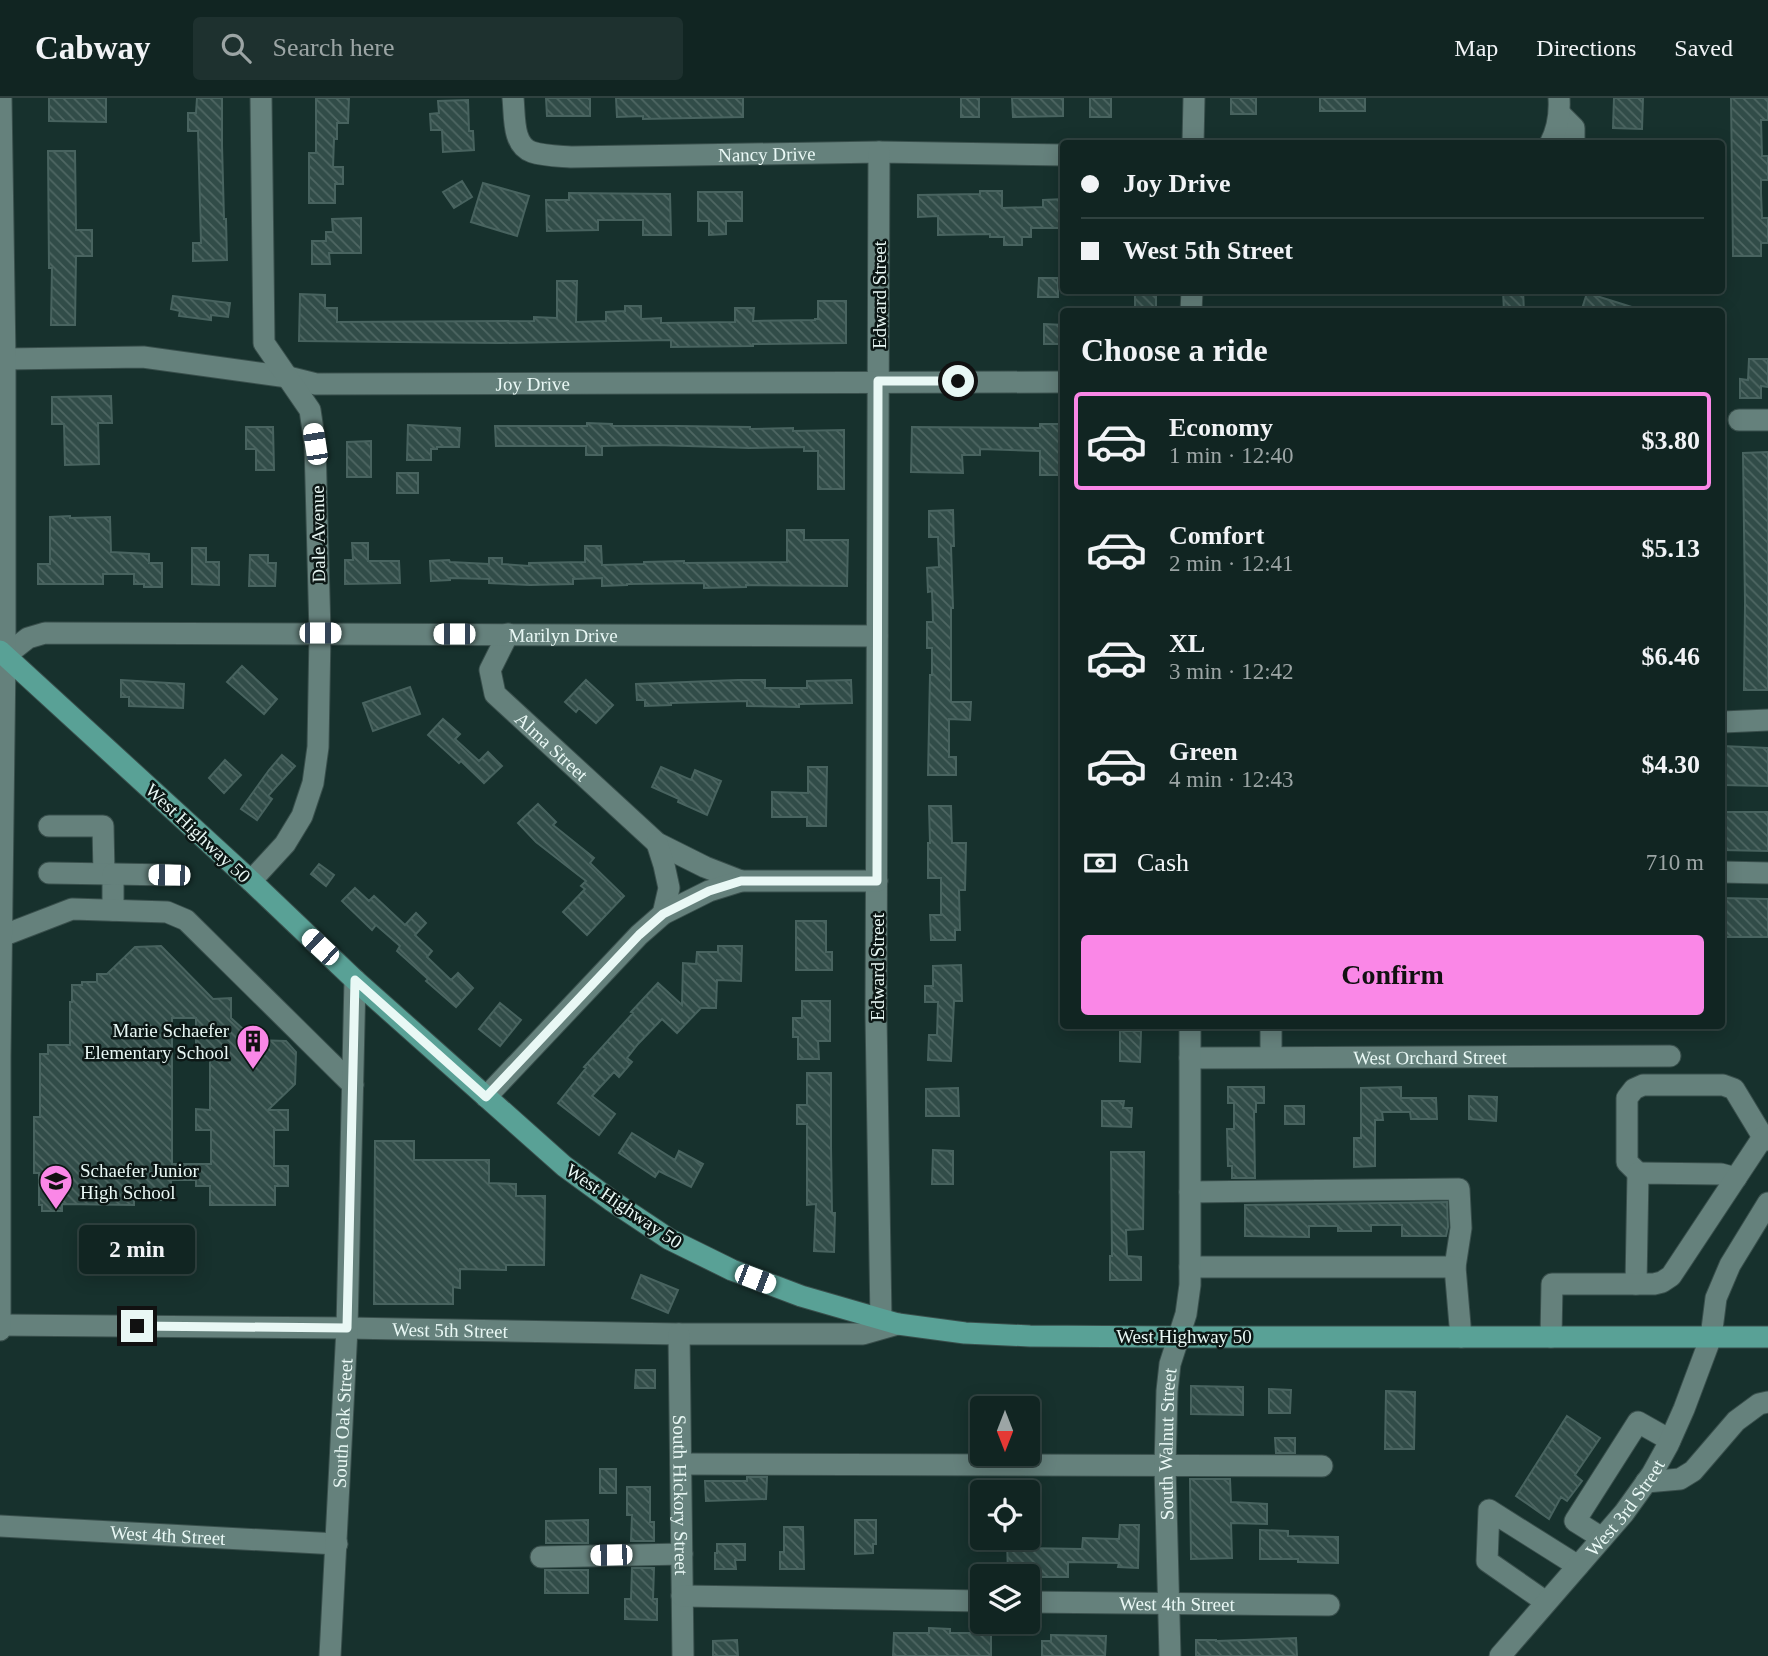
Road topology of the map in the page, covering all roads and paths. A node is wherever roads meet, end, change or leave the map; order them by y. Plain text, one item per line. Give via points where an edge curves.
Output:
1 (1, 98) edge
2 (261, 98) edge
3 (513, 98) edge
4 (1194, 98) edge
5 (1560, 106) edge
6 (1193, 140) edge
7 (1551, 140) edge
8 (1574, 140) edge
9 (878, 152) junction
10 (1060, 155) edge
11 (5, 359) junction
12 (288, 377) junction
13 (878, 381) junction
14 (1060, 382) edge
15 (1740, 420) dead end
16 (1768, 421) edge
17 (320, 633) junction
18 (508, 634) junction
19 (877, 636) junction
20 (3, 653) edge
21 (1768, 720) edge
22 (1725, 722) edge
23 (2, 783) edge
24 (49, 826) dead end
25 (657, 843) junction
26 (1725, 872) edge
27 (50, 873) dead end
28 (1768, 873) edge
29 (109, 874) junction
30 (169, 875) dead end
31 (251, 881) junction
32 (741, 881) junction
33 (877, 881) junction
34 (113, 910) junction
35 (663, 914) junction
36 (2, 925) edge
37 (355, 980) junction
38 (1190, 1029) edge
39 (1272, 1029) edge
40 (0, 1056) edge
41 (1670, 1056) dead end
42 (1271, 1057) junction
43 (1190, 1058) junction
44 (353, 1085) junction
45 (486, 1097) junction
46 (1766, 1138) edge
47 (1638, 1173) junction
48 (1736, 1178) junction
49 (0, 1189) edge
50 (1190, 1192) junction
51 (1768, 1203) edge
52 (1190, 1267) junction
53 (1455, 1267) junction
54 (1636, 1284) junction
55 (890, 1322) junction
56 (0, 1326) edge
57 (347, 1328) junction
58 (679, 1334) junction
59 (1179, 1337) junction
60 (1461, 1337) junction
61 (1551, 1337) junction
62 (1711, 1337) junction
63 (1768, 1337) edge
64 (1768, 1402) edge
65 (1670, 1440) junction
66 (681, 1464) junction
67 (1165, 1466) junction
68 (1322, 1466) dead end
69 (1646, 1482) junction
70 (0, 1526) edge
71 (1602, 1538) junction
72 (337, 1544) junction
73 (682, 1554) junction
74 (541, 1556) dead end
75 (1578, 1566) junction
76 (682, 1596) junction
77 (970, 1601) edge
78 (1040, 1602) edge
79 (1546, 1602) junction
80 (1168, 1605) junction
81 (1329, 1605) dead end
82 (330, 1656) edge
83 (683, 1656) edge
84 (1170, 1656) edge
85 (1500, 1656) edge

1 - 11 street
2 - 12 street, Dale Avenue via 264,344
3 - 9 street, Nancy Drive via 516,133 522,146 532,152 571,157
4 - 6 street
5 - 7 street
5 - 8 street via 1574,128
9 - 10 street, Nancy Drive
9 - 13 street, Edward Street
11 - 12 street, Joy Drive via 144,357
11 - 20 street
12 - 13 street, Joy Drive via 316,384
12 - 17 street, Dale Avenue via 310,410 315,444
13 - 14 street, Joy Drive
13 - 19 street, Edward Street
15 - 16 street
17 - 18 street, Marilyn Drive
17 - 20 street, Marilyn Drive via 45,633
17 - 31 street, Dale Avenue via 313,783 302,816 285,844
18 - 19 street, Marilyn Drive
18 - 25 street, Alma Street via 489,670 495,694
19 - 33 street, Edward Street
20 - 23 street
20 - 31 main road, West Highway 50
21 - 22 street
23 - 36 street
24 - 29 street via 103,826
25 - 32 street, Alma Street
25 - 35 street via 669,888
26 - 28 street
27 - 29 street
29 - 30 street
29 - 34 street
31 - 37 main road, West Highway 50
32 - 33 street
32 - 35 street
33 - 55 street, Edward Street via 876,1015
34 - 36 street via 72,909
34 - 44 street via 167,912 186,920
35 - 45 street
36 - 40 street
37 - 44 street, South Oak Street
37 - 45 main road, West Highway 50
38 - 43 street, South Walnut Street
39 - 42 street
40 - 49 street
41 - 42 street, West Orchard Street
42 - 43 street, West Orchard Street
43 - 50 street, South Walnut Street
44 - 57 street, South Oak Street
45 - 55 main road, West Highway 50 via 564,1166 669,1239 800,1296
46 - 47 street via 1734,1089 1723,1084 1643,1085 1627,1098 1627,1162
46 - 48 street
47 - 48 street
47 - 54 street
48 - 54 street via 1671,1276 1654,1284
49 - 56 street
50 - 52 street, South Walnut Street
50 - 53 street via 1459,1189 1461,1228
51 - 62 street, West 3rd Street via 1730,1265 1716,1298
52 - 53 street
52 - 59 street, South Walnut Street
53 - 60 street
54 - 61 street via 1552,1284
55 - 58 street, West 5th Street via 863,1334
55 - 59 main road, West Highway 50 via 965,1333
56 - 57 street, West 5th Street
57 - 58 street, West 5th Street
57 - 72 street, South Oak Street
58 - 66 street, South Hickory Street
59 - 60 main road, West Highway 50
59 - 67 street, South Walnut Street via 1167,1391
60 - 61 main road, West Highway 50
61 - 62 main road, West Highway 50
62 - 63 main road, West Highway 50
62 - 65 street, West 3rd Street
64 - 69 street via 1736,1421 1693,1471 1680,1479
65 - 69 street, West 3rd Street
65 - 71 street via 1638,1422 1575,1521
66 - 67 street
66 - 73 street, South Hickory Street
67 - 68 street
67 - 80 street, South Walnut Street
69 - 71 street, West 3rd Street
70 - 72 street, West 4th Street
71 - 75 street, West 3rd Street
72 - 82 street, South Oak Street
73 - 74 street
73 - 76 street, South Hickory Street
75 - 79 street, West 3rd Street
75 - 79 street via 1489,1510 1487,1561
76 - 77 street
76 - 83 street, South Hickory Street
78 - 80 street, West 4th Street
79 - 85 street, West 3rd Street
80 - 81 street, West 4th Street
80 - 84 street, South Walnut Street

